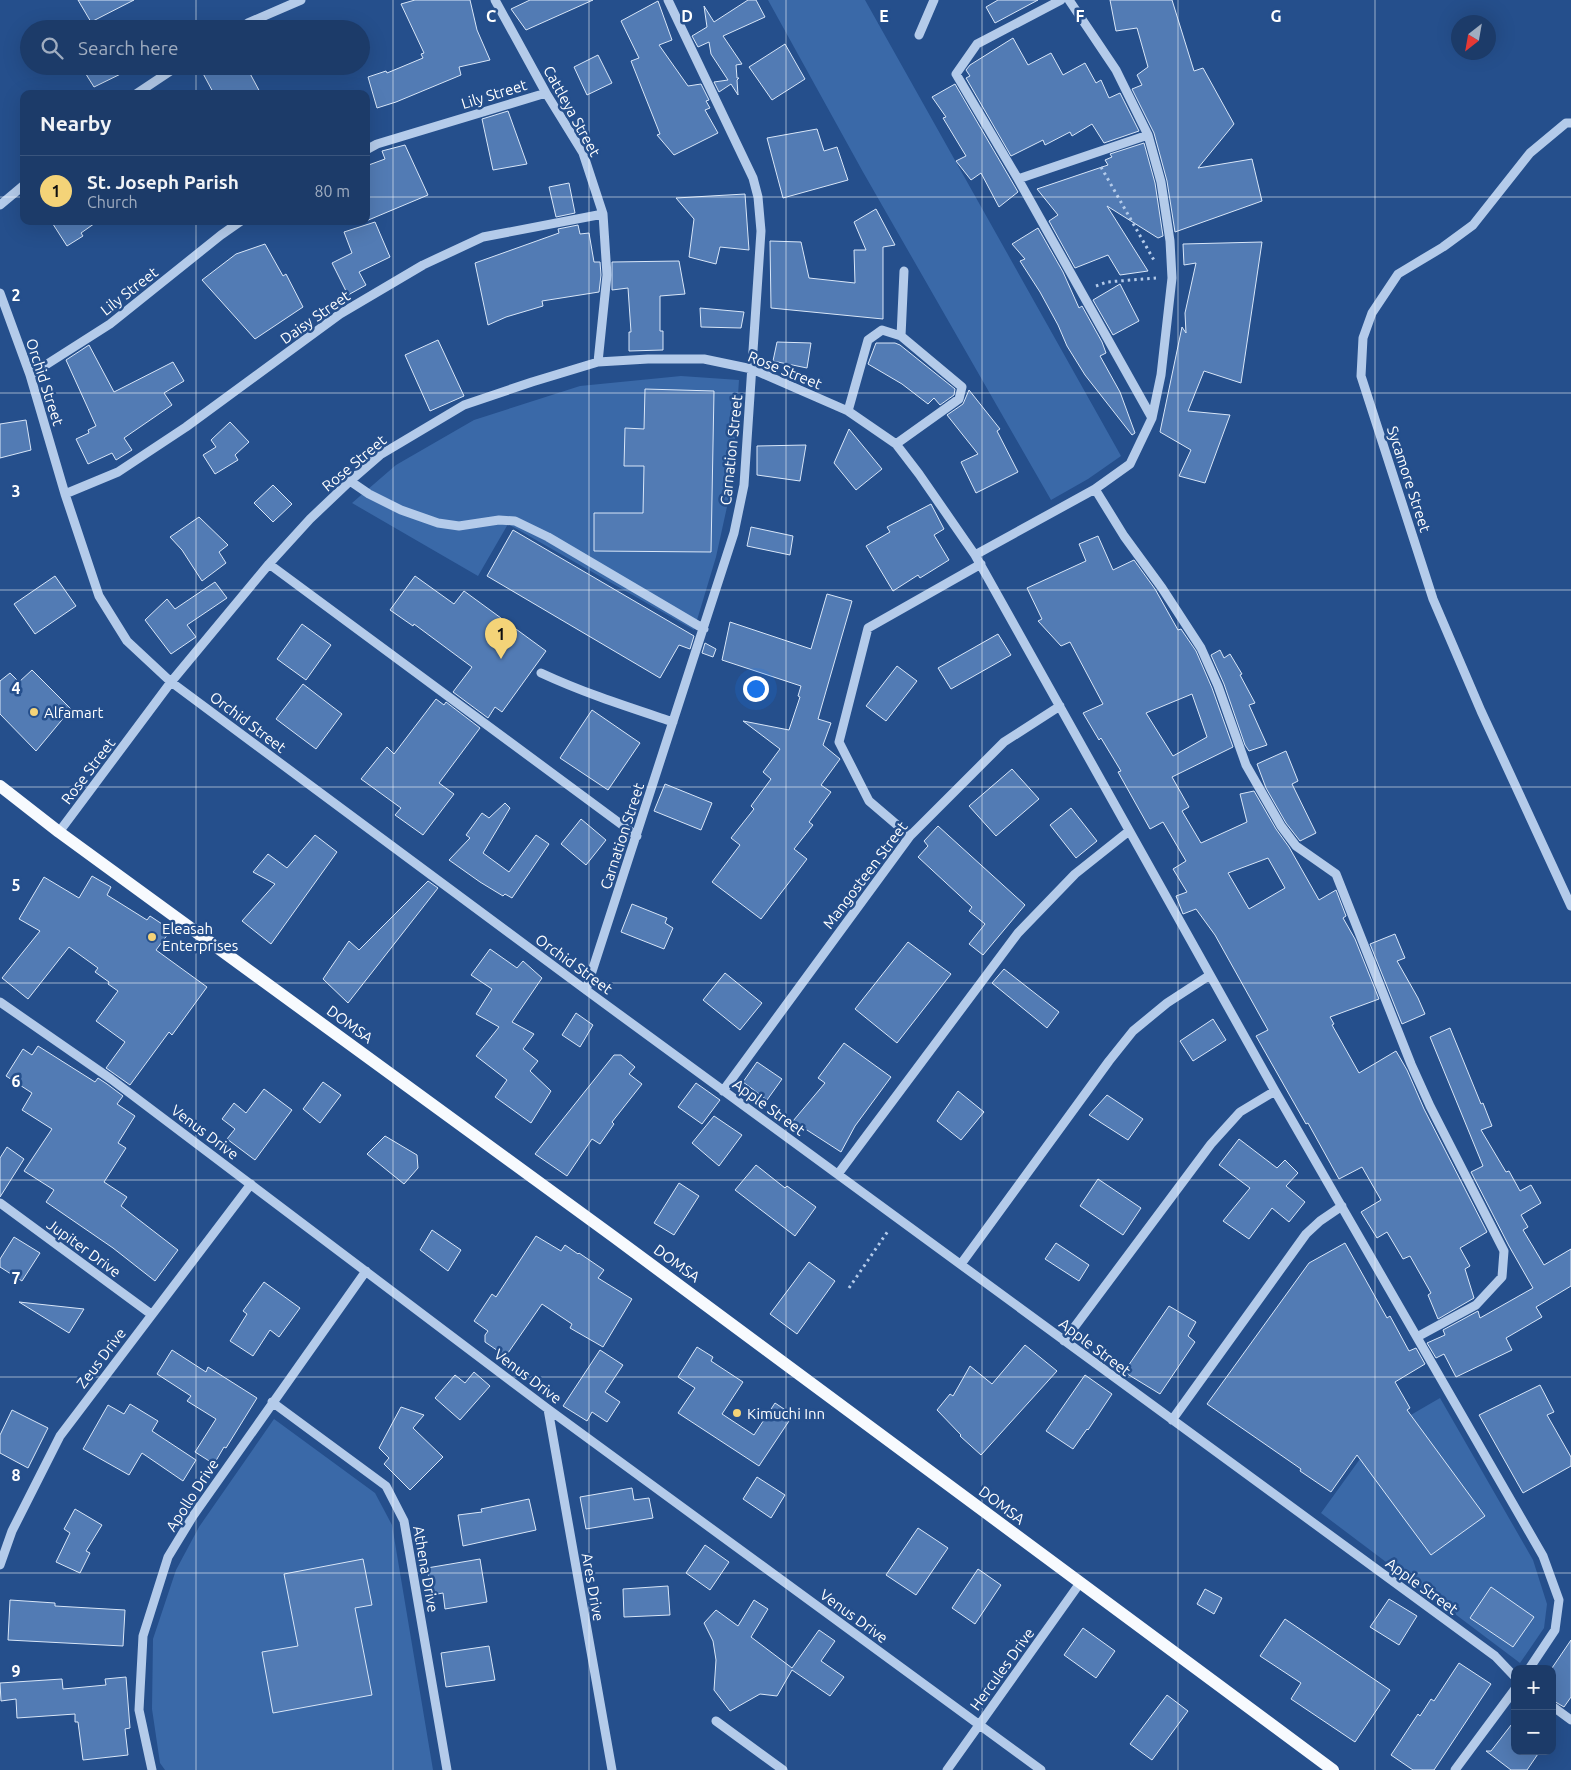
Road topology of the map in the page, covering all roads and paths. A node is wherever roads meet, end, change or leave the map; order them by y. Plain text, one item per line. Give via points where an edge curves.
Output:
1 (301, 0) edge
2 (495, 0) edge
3 (668, 0) edge
4 (934, 0) edge
5 (1061, 0) edge
6 (1069, 0) edge
7 (255, 20) edge
8 (919, 36) dead end
9 (164, 75) edge
10 (142, 90) edge
11 (546, 93) junction
12 (1571, 124) edge
13 (1148, 135) junction
14 (370, 148) edge
15 (1093, 152) junction
16 (1018, 179) junction
17 (20, 188) edge
18 (0, 205) edge
19 (603, 214) junction
20 (236, 225) edge
21 (904, 271) dead end
22 (1172, 278) junction
23 (0, 293) edge
24 (1082, 293) junction
25 (901, 336) junction
26 (598, 362) junction
27 (752, 369) junction
28 (30, 375) junction
29 (848, 411) junction
30 (1152, 418) junction
31 (896, 444) junction
32 (350, 480) junction
33 (1095, 489) junction
34 (65, 494) junction
35 (975, 555) junction
36 (269, 564) junction
37 (981, 564) junction
38 (704, 628) junction
39 (541, 673) dead end
40 (171, 682) junction
41 (1060, 706) junction
42 (673, 722) junction
43 (0, 786) edge
44 (1129, 831) junction
45 (59, 832) junction
46 (637, 836) junction
47 (910, 836) junction
48 (1571, 906) edge
49 (1210, 975) junction
50 (586, 990) junction
51 (0, 1002) edge
52 (657, 1042) joint
53 (723, 1090) junction
54 (1276, 1091) junction
55 (838, 1174) junction
56 (251, 1184) junction
57 (0, 1203) edge
58 (1342, 1206) junction
59 (898, 1218) junction
60 (961, 1264) junction
61 (366, 1271) junction
62 (849, 1288) dead end
63 (151, 1314) junction
64 (1418, 1337) junction
65 (1064, 1341) junction
66 (272, 1402) junction
67 (548, 1408) junction
68 (1172, 1420) junction
69 (0, 1565) edge
70 (1080, 1583) junction
71 (1532, 1665) edge
72 (1511, 1673) edge
73 (1511, 1694) edge
74 (1556, 1709) edge
75 (1571, 1720) edge
76 (716, 1721) dead end
77 (979, 1724) junction
78 (152, 1770) edge
79 (447, 1770) edge
80 (612, 1770) edge
81 (783, 1770) edge
82 (946, 1770) edge
83 (1041, 1770) edge
84 (1333, 1770) edge
85 (1455, 1770) edge

1 - 7 street
2 - 11 street, Cattleya Street
3 - 27 street, Carnation Street via 753,178 758,197 761,231
4 - 8 street
5 - 16 street via 977,44 956,74
6 - 13 street via 1116,70
9 - 10 street
11 - 14 street, Lily Street
11 - 19 street, Cattleya Street via 583,153
12 - 48 street, Sycamore Street via 1566,123 1530,153 1473,225 1444,247 1398,274 1372,313 1363,338 1361,376 1433,599
13 - 15 street
13 - 22 street via 1161,182
15 - 16 street
15 - 22 path via 1158,266
16 - 24 street
17 - 18 street
19 - 26 street, Cattleya Street via 607,275
19 - 34 street, Daisy Street via 483,237 422,265 340,314 186,427 118,472
20 - 28 street, Lily Street via 110,324
21 - 25 street
22 - 24 path via 1106,282
22 - 30 street via 1161,375
23 - 28 street, Orchid Street
24 - 30 street
25 - 29 street via 882,330 868,340
25 - 31 street via 962,387 959,399
26 - 27 street, Rose Street via 704,359
26 - 32 street, Rose Street via 464,405 380,455
27 - 29 street, Rose Street
27 - 38 street, Carnation Street via 744,486 734,533
28 - 34 street, Orchid Street
29 - 31 street, Rose Street
30 - 33 street via 1130,464
31 - 35 street, Rose Street
32 - 36 street, Rose Street
32 - 38 street via 369,494 438,523 459,526 515,521
33 - 35 street
33 - 64 street via 1201,648 1246,765 1281,826 1296,846 1336,874 1419,1081 1504,1251 1502,1277 1476,1305
34 - 40 street, Orchid Street via 99,596 128,641
35 - 37 street, Rose Street
36 - 40 street, Rose Street
36 - 46 street
37 - 41 street, Rose Street
37 - 47 street via 868,628 839,742 869,801
38 - 42 street, Carnation Street
39 - 42 street
40 - 45 street, Rose Street
40 - 50 street, Orchid Street
41 - 44 street, Rose Street
41 - 47 street, Mangosteen Street via 1004,742
42 - 46 street, Carnation Street
43 - 45 main road, DOMSA
44 - 49 street, Rose Street
44 - 55 street via 1075,874 1018,933
45 - 70 main road, DOMSA via 614,1237
46 - 50 street, Carnation Street
47 - 53 street, Mangosteen Street
49 - 54 street, Rose Street
49 - 60 street via 1167,1003 1134,1031 1108,1061
50 - 52 street, Orchid Street
51 - 56 street, Venus Drive via 111,1079
52 - 53 street, Apple Street
53 - 55 street, Apple Street
54 - 58 street, Rose Street
54 - 65 street via 1240,1112 1211,1144
55 - 59 street, Apple Street
56 - 61 street, Venus Drive
56 - 63 street, Zeus Drive
57 - 63 street, Jupiter Drive
58 - 64 street, Rose Street
58 - 68 street via 1306,1234
59 - 60 street, Apple Street
59 - 62 path
60 - 65 street, Apple Street
61 - 66 street, Apollo Drive
61 - 67 street, Venus Drive
63 - 69 street, Zeus Drive via 60,1436 12,1531
64 - 71 street, Rose Street via 1543,1556 1558,1600 1555,1630
65 - 68 street, Apple Street
66 - 78 street, Apollo Drive via 168,1557 143,1636 139,1710
66 - 79 street, Athena Drive via 386,1486 404,1522
67 - 77 street, Venus Drive
67 - 80 street, Ares Drive
68 - 72 street, Apple Street via 1495,1656
70 - 77 street, Hercules Drive
70 - 84 main road, DOMSA
73 - 85 street
74 - 75 street
76 - 81 street
77 - 82 street, Hercules Drive
77 - 83 street, Venus Drive

